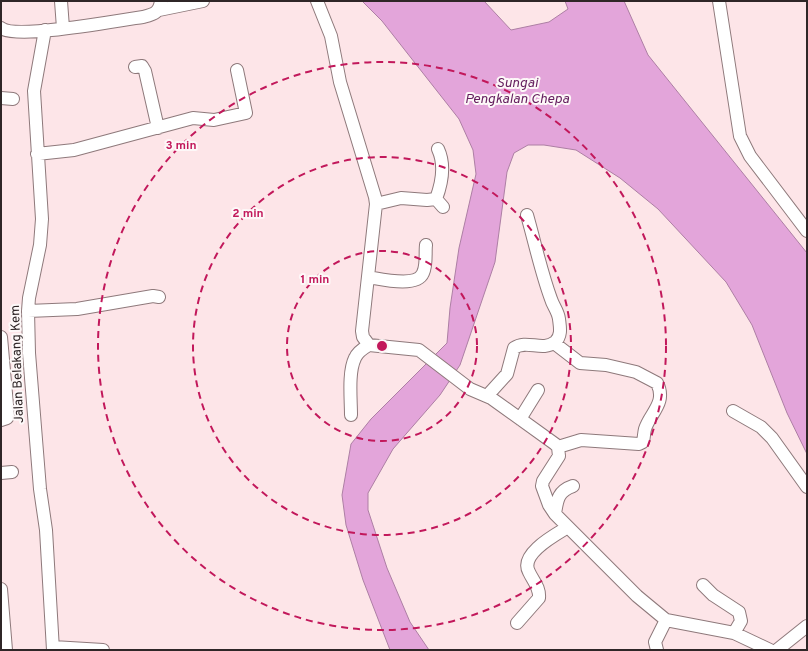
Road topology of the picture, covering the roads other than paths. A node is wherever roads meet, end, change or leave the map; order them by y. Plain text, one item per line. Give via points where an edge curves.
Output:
1 (61, 1) edge
2 (203, 1) edge
3 (317, 1) edge
4 (719, 1) edge
5 (160, 6) edge
6 (1, 28) edge
7 (64, 28) junction
8 (45, 30) junction
9 (135, 67) dead end
10 (237, 70) dead end
11 (1, 98) edge
12 (14, 99) dead end
13 (158, 128) junction
14 (438, 149) dead end
15 (37, 154) junction
16 (376, 204) junction
17 (527, 215) dead end
18 (807, 231) edge
19 (426, 245) dead end
20 (368, 277) junction
21 (159, 297) dead end
22 (28, 311) junction
23 (1, 337) edge
24 (554, 343) junction
25 (369, 345) junction
26 (538, 390) dead end
27 (488, 396) junction
28 (733, 411) dead end
29 (350, 415) dead end
30 (520, 419) junction
31 (1, 420) edge
32 (558, 447) junction
33 (573, 486) dead end
34 (807, 487) edge
35 (555, 514) junction
36 (568, 527) junction
37 (703, 585) dead end
38 (1, 589) edge
39 (666, 620) junction
40 (517, 623) dead end
41 (807, 626) edge
42 (734, 633) junction
43 (53, 649) edge
44 (6, 650) edge
45 (103, 650) edge
46 (657, 650) edge
47 (770, 650) edge
48 (777, 650) edge

1 - 7 street
2 - 5 street
3 - 16 street via 331,36 340,82
4 - 18 street via 740,136 750,156
5 - 7 street via 154,14 143,17
6 - 8 street via 13,32
7 - 8 street
8 - 15 street, Jalan Belakang Kem via 34,91
9 - 13 street via 142,66 145,71
10 - 13 street via 246,113 214,120 193,118
11 - 12 street
13 - 15 street via 74,150
14 - 16 street via 443,159 440,203 410,197
15 - 22 street, Jalan Belakang Kem via 41,240
16 - 20 street
17 - 24 street via 551,300 559,317 560,334
19 - 20 street via 424,272 415,281 391,281
20 - 25 street via 362,331
21 - 22 street via 77,309
22 - 43 street, Jalan Belakang Kem
23 - 31 street via 8,416
24 - 27 street via 548,346 518,345 514,348 507,374
24 - 32 street via 580,363 606,365 648,377 657,384 660,393 658,406 639,444 581,440
25 - 27 street via 419,350 470,389
25 - 29 street via 355,357 352,366
26 - 30 street
27 - 30 street
28 - 34 street via 762,427
30 - 32 street
32 - 35 street via 559,456 542,486
33 - 35 street via 562,491 557,498
35 - 36 street
36 - 39 street via 637,596
36 - 40 street via 547,540 528,559 527,568 536,583 539,598
37 - 42 street via 739,612 741,621
38 - 44 street
39 - 42 street
39 - 46 street via 655,642
41 - 48 street
42 - 47 street
43 - 45 street

